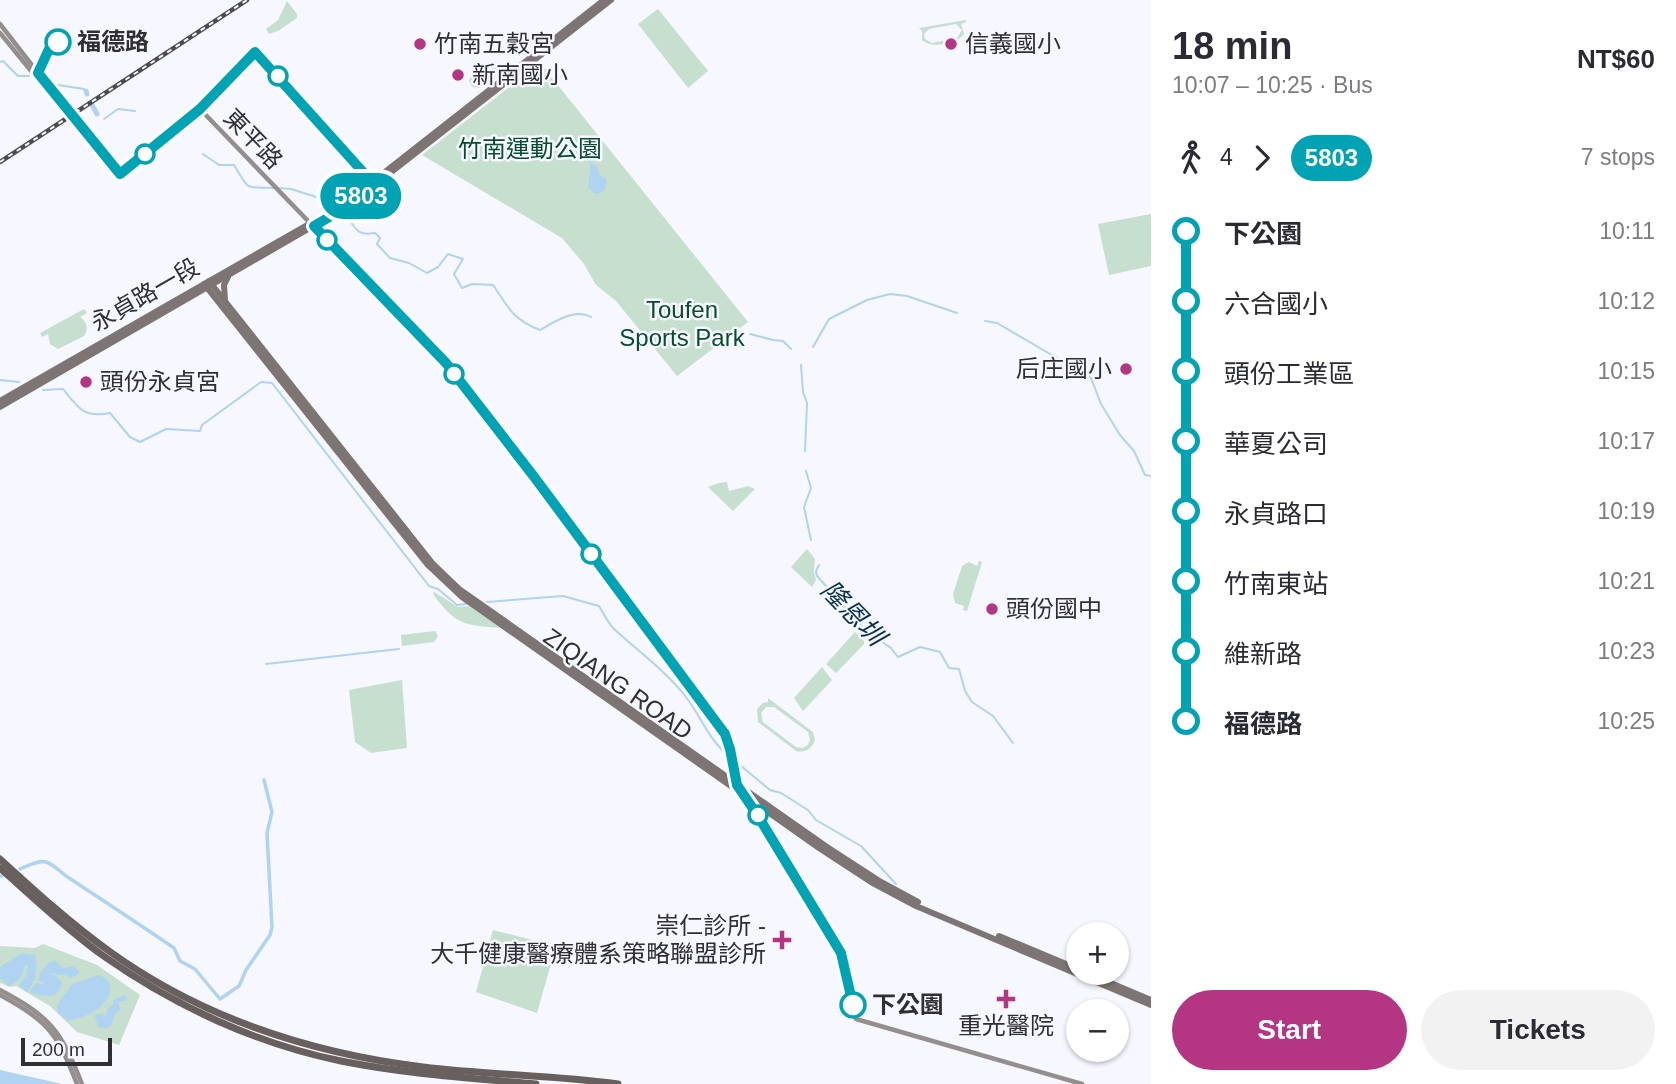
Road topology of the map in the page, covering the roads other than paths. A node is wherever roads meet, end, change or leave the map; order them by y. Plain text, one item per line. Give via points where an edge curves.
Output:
1 (604, 0) edge
2 (611, 0) edge
3 (596, 9) junction
4 (0, 24) edge
5 (0, 33) edge
6 (119, 175) dead end
7 (312, 224) junction
8 (230, 275) junction
9 (208, 284) junction
10 (225, 302) junction
11 (111, 340) junction
12 (0, 401) edge
13 (0, 407) edge
14 (542, 651) junction
15 (649, 726) junction
16 (737, 785) junction
17 (746, 797) junction
18 (0, 859) edge
19 (0, 868) edge
20 (961, 923) junction
21 (1066, 964) edge
22 (1113, 985) edge
23 (0, 990) edge
24 (0, 995) edge
25 (1151, 1002) edge
26 (39, 1016) junction
27 (79, 1084) edge
28 (536, 1084) edge
29 (618, 1084) edge
30 (1082, 1084) edge

1 - 3 main road
2 - 3 main road
3 - 7 main road via 348,206
4 - 5 main road via 37,75
6 - 7 main road, 東平路 via 200,109
7 - 8 main road, 永貞路一段
7 - 9 main road, 永貞路一段
7 - 16 main road, 東平路 via 446,363 535,478 725,734
8 - 9 main road, 永貞路一段
8 - 10 main road via 224,285
9 - 10 main road, ZIQIANG ROAD
9 - 11 main road, 永貞路一段
9 - 14 main road, ZIQIANG ROAD via 436,574
10 - 14 main road, ZIQIANG ROAD via 433,564 471,599
11 - 12 main road, 永貞路一段
11 - 13 main road, 永貞路一段
14 - 15 main road, ZIQIANG ROAD
15 - 16 main road, ZIQIANG ROAD
15 - 17 main road, ZIQIANG ROAD
16 - 17 main road
16 - 20 main road, ZIQIANG ROAD via 881,882
17 - 20 main road, ZIQIANG ROAD via 871,882
17 - 30 main road via 841,953 856,1019
18 - 29 highway via 70,921 131,966 194,1002 277,1036 349,1055 424,1067
19 - 28 highway via 104,956 168,997 233,1027 341,1061 425,1075
20 - 21 main road, ZIQIANG ROAD
20 - 25 main road, ZIQIANG ROAD
22 - 25 main road, ZIQIANG ROAD
23 - 26 main road
24 - 26 main road
26 - 27 main road via 64,1051

